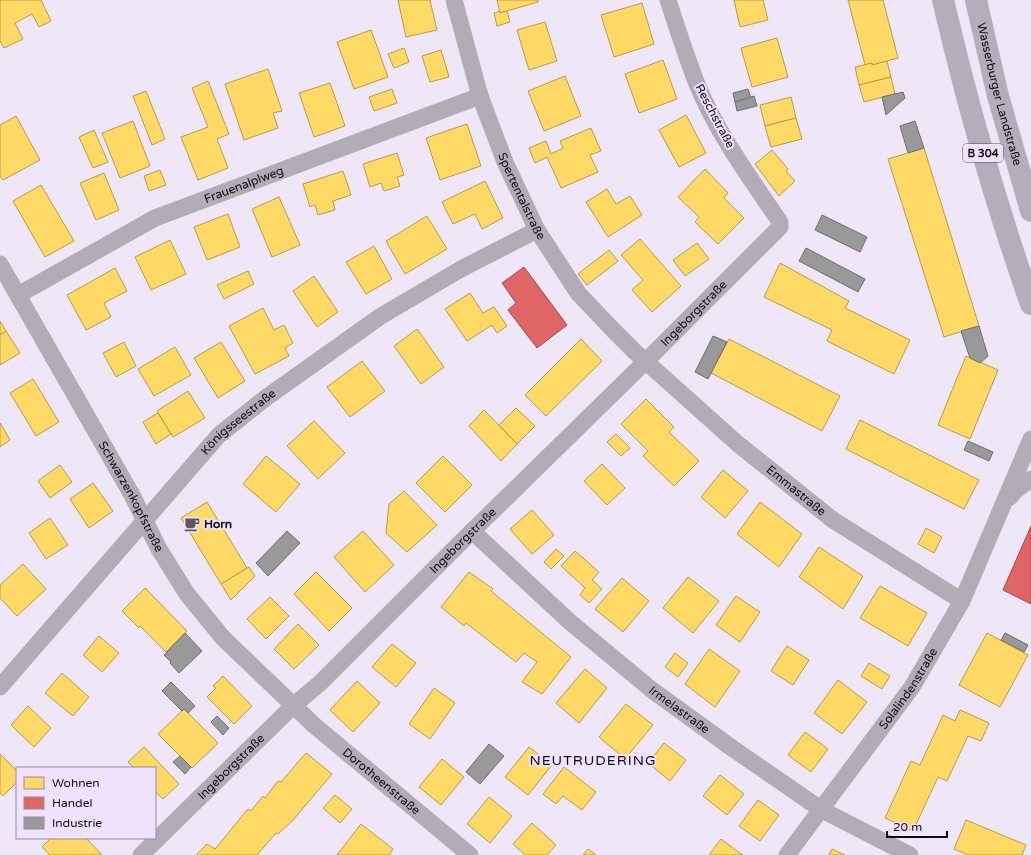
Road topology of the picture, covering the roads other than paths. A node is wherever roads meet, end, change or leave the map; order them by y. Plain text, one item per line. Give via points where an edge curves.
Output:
1 (454, 0) edge
2 (668, 0) edge
3 (943, 0) edge
4 (976, 0) edge
5 (480, 96) junction
6 (1031, 211) edge
7 (780, 222) joint
8 (537, 230) junction
9 (0, 264) edge
10 (18, 295) junction
11 (1031, 304) edge
12 (646, 361) junction
13 (1031, 440) edge
14 (1031, 479) edge
15 (1003, 507) junction
16 (144, 520) junction
17 (472, 531) junction
18 (962, 601) junction
19 (0, 686) edge
20 (294, 705) junction
21 (822, 810) junction
22 (141, 855) edge
23 (470, 855) edge
24 (787, 855) edge
25 (910, 855) edge

1 - 5 street, Spertentalstraße
2 - 7 street, Reschstraße via 697,85 745,171
3 - 11 main road, B 304 via 985,160
4 - 6 main road, Wasserburger Landstraße / B 304 via 998,96
5 - 8 street, Spertentalstraße via 505,162
5 - 10 street, Frauenalplweg via 155,218
7 - 12 street, Ingeborgstraße via 780,227
8 - 12 street, Spertentalstraße via 578,293 614,332
8 - 16 street, Königsseestraße via 461,269 381,316 267,397 219,435
9 - 10 street, Schwarzenkopfstraße
10 - 16 street, Schwarzenkopfstraße
12 - 17 street, Ingeborgstraße
12 - 18 street, Emmastraße via 738,444 833,520
13 - 15 street, Solalindenstraße
14 - 15 street, Solalindenstraße via 1015,491
15 - 18 street, Solalindenstraße
16 - 19 street, Königsseestraße
16 - 20 street, Schwarzenkopfstraße via 187,594 223,638
17 - 20 street, Ingeborgstraße via 319,684
17 - 21 street, Irmelastraße via 570,622 652,690
18 - 21 street, Solalindenstraße via 912,687
20 - 22 street, Ingeborgstraße
20 - 23 street, Dorotheenstraße via 315,726
21 - 24 street, Solalindenstraße
21 - 25 street, Irmelastraße

